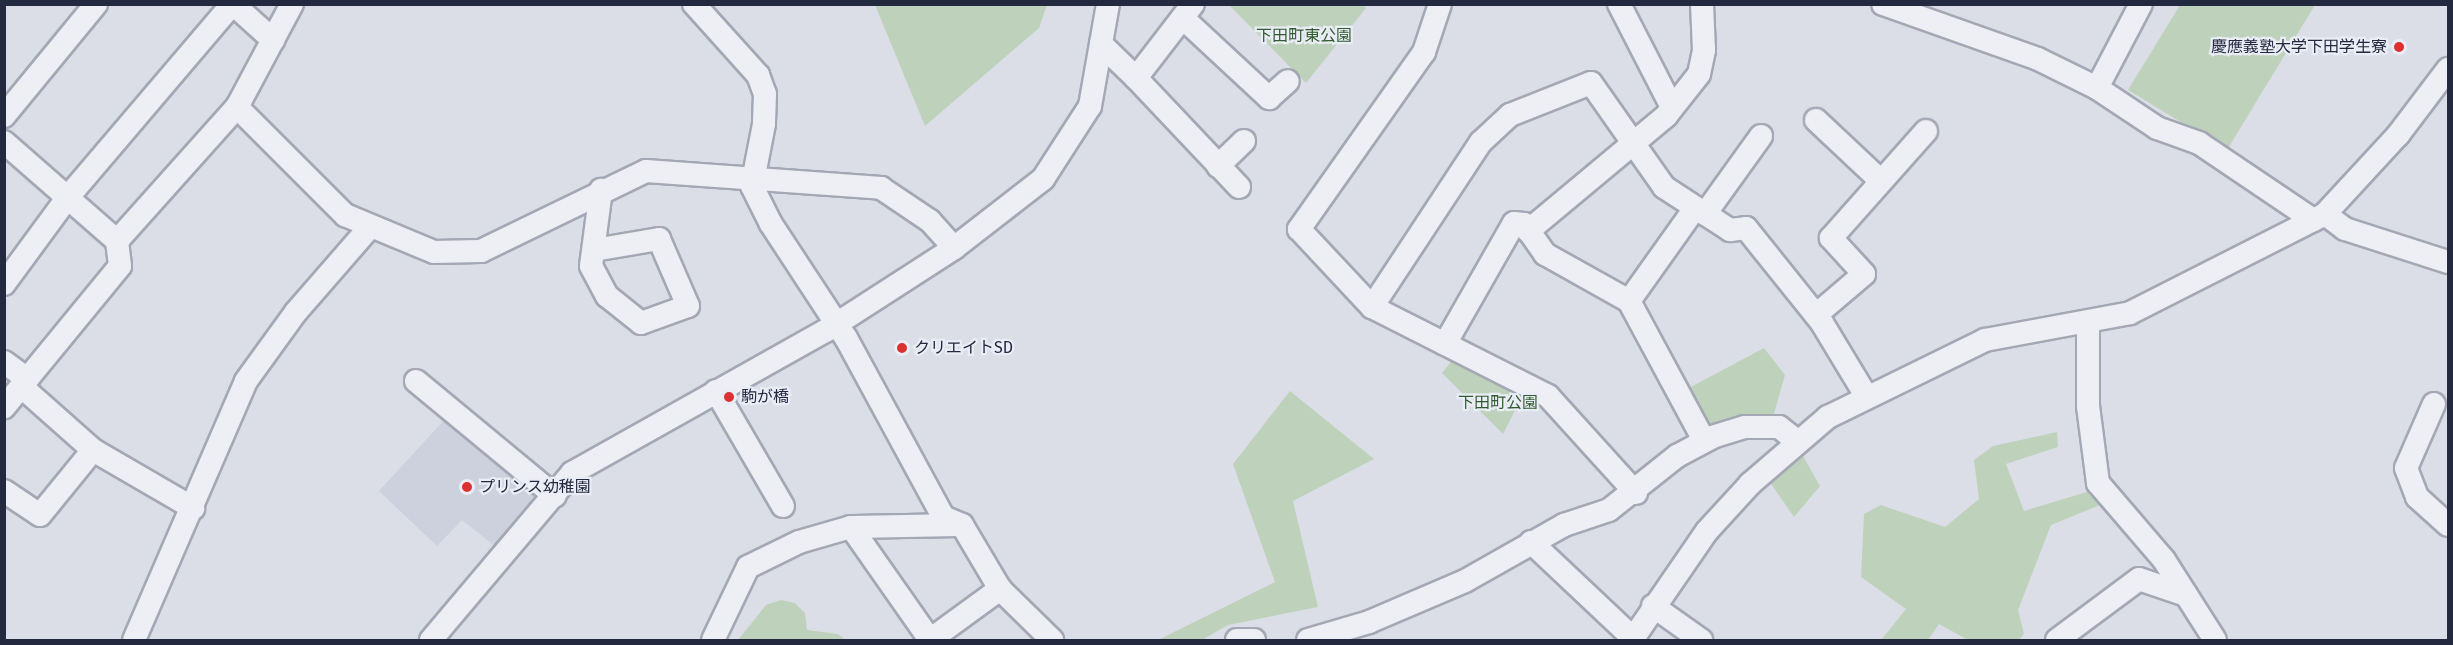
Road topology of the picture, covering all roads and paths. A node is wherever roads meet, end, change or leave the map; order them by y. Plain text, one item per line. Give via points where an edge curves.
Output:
1 (96, 4) edge
2 (232, 4) edge
3 (292, 4) edge
4 (694, 4) edge
5 (1108, 4) edge
6 (1440, 4) edge
7 (1619, 4) edge
8 (1702, 4) edge
9 (1883, 4) edge
10 (2141, 4) edge
11 (1189, 12) edge
12 (273, 40) junction
13 (1101, 44) junction
14 (2448, 69) edge
15 (1136, 78) junction
16 (1288, 81) dead end
17 (2097, 88) junction
18 (1671, 105) junction
19 (237, 107) junction
20 (4, 116) edge
21 (1816, 120) dead end
22 (1926, 131) dead end
23 (1761, 136) dead end
24 (1244, 141) dead end
25 (1633, 141) junction
26 (4, 142) edge
27 (1218, 166) junction
28 (751, 176) junction
29 (1881, 181) junction
30 (1239, 188) dead end
31 (601, 190) junction
32 (68, 197) junction
33 (1699, 212) junction
34 (2319, 217) junction
35 (369, 228) junction
36 (1528, 231) junction
37 (117, 241) junction
38 (954, 248) junction
39 (594, 250) junction
40 (2448, 262) edge
41 (4, 284) edge
42 (1629, 301) junction
43 (1372, 307) junction
44 (1816, 315) junction
45 (2088, 322) junction
46 (835, 324) junction
47 (1445, 344) junction
48 (4, 362) edge
49 (416, 381) dead end
50 (24, 383) junction
51 (716, 391) junction
52 (1865, 394) junction
53 (2434, 404) dead end
54 (4, 407) edge
55 (1704, 440) junction
56 (1798, 442) junction
57 (93, 450) junction
58 (4, 491) edge
59 (1636, 493) junction
60 (555, 496) junction
61 (783, 507) dead end
62 (193, 508) junction
63 (962, 525) junction
64 (2448, 525) edge
65 (851, 527) junction
66 (1531, 542) junction
67 (1000, 589) junction
68 (2186, 595) junction
69 (1653, 606) junction
70 (1633, 639) edge
71 (134, 640) edge
72 (430, 640) edge
73 (713, 640) edge
74 (1052, 640) edge
75 (1238, 640) edge
76 (1254, 640) edge
77 (1308, 640) edge
78 (1701, 640) edge
79 (2057, 640) edge
80 (2215, 640) edge

1 - 20 street
2 - 12 street
2 - 32 street
3 - 12 street
4 - 28 street via 743,56 765,94
5 - 13 street
6 - 43 street via 1424,52 1299,229
7 - 18 street
8 - 18 street via 1704,50 1699,74
9 - 17 street via 2038,59
10 - 17 street
11 - 15 street
11 - 16 street via 1269,98
12 - 19 street
13 - 15 street
13 - 38 street via 1085,134 1043,179
14 - 34 street via 2398,135
15 - 27 street
17 - 34 street via 2157,128 2199,143
18 - 25 street via 1666,116
19 - 35 street via 345,215
19 - 37 street
21 - 29 street
22 - 29 street
23 - 33 street
24 - 27 street
25 - 33 street via 1664,187
25 - 36 street
25 - 43 street via 1591,83 1510,115 1481,142
26 - 32 street
27 - 30 street
28 - 31 street via 646,171
28 - 38 street via 881,188 930,221
28 - 46 street via 771,224
29 - 44 street via 1831,238 1863,274
31 - 35 street via 481,251 457,255 428,251
31 - 39 street
32 - 37 street
32 - 41 street
33 - 42 street
33 - 44 street via 1730,230 1746,228
34 - 40 street
34 - 45 street via 2130,313
35 - 62 street via 296,312 246,381
36 - 42 street via 1545,254
36 - 47 street via 1524,224 1507,228
37 - 50 street via 120,266
38 - 46 street
39 - 39 street via 660,239 688,306 641,324 608,297 591,266
42 - 55 street
43 - 47 street
44 - 52 street
45 - 52 street via 1985,340
45 - 68 street via 2088,406 2098,483 2164,560
46 - 51 street
46 - 63 street via 942,517
47 - 59 street via 1548,396
48 - 50 street
49 - 60 street
50 - 54 street
50 - 57 street
51 - 60 street via 590,460
51 - 61 street
52 - 56 street
53 - 64 street via 2406,468 2417,497
55 - 56 street via 1745,427 1779,427
55 - 59 street
56 - 69 street via 1707,531
57 - 58 street via 40,515
57 - 62 street
59 - 66 street
60 - 72 street
62 - 71 street
63 - 65 street
63 - 67 street
65 - 67 street via 930,640
65 - 73 street via 799,542 748,567
66 - 70 street
66 - 77 street via 1465,581 1369,622
67 - 74 street
68 - 79 street via 2139,579
68 - 80 street
69 - 70 street
69 - 78 street
75 - 76 street

